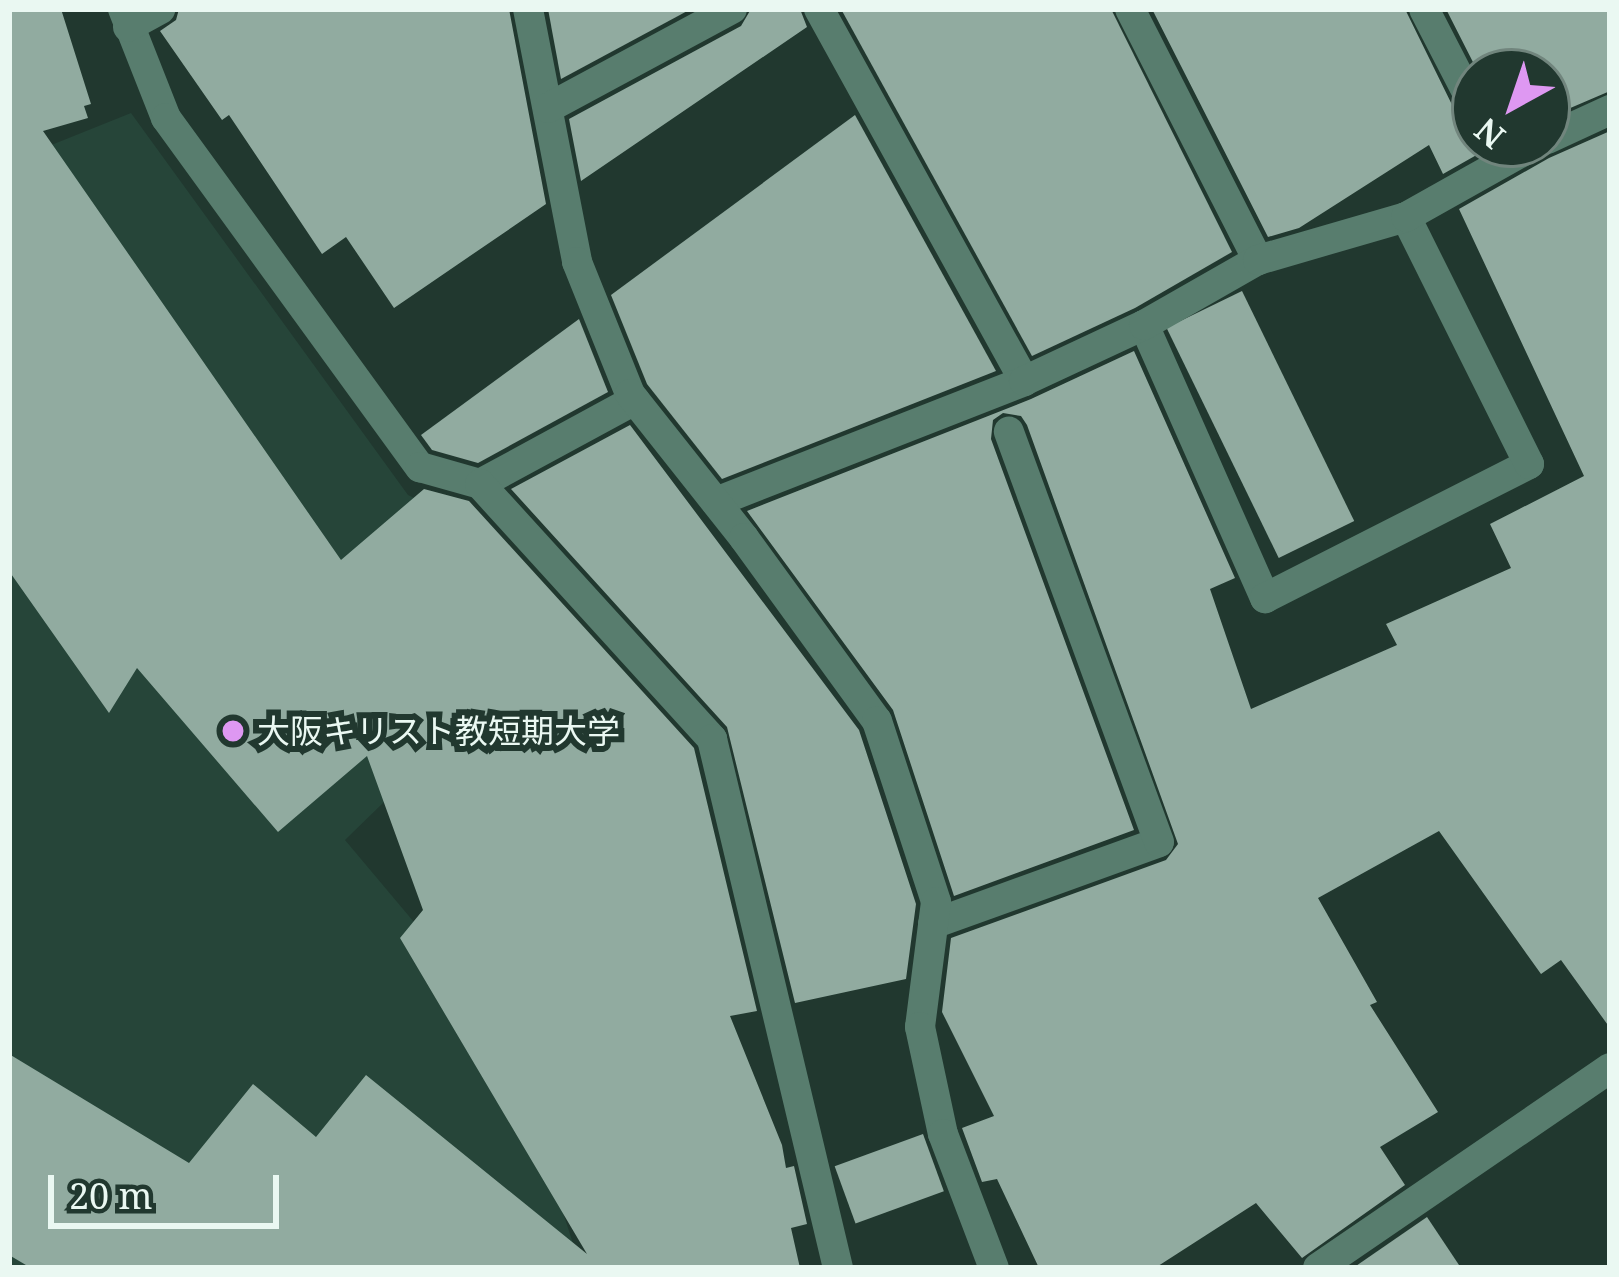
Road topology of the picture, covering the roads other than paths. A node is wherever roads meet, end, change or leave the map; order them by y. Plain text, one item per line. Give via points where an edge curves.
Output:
1 (160, 9) edge
2 (528, 9) edge
3 (732, 9) edge
4 (820, 9) edge
5 (1130, 9) edge
6 (1424, 9) edge
7 (125, 18) edge
8 (1451, 61) edge
9 (548, 108) junction
10 (1610, 110) edge
11 (1571, 128) edge
12 (1475, 168) edge
13 (1406, 217) junction
14 (1258, 260) junction
15 (1144, 325) junction
16 (1024, 381) junction
17 (635, 400) junction
18 (1009, 432) dead end
19 (480, 484) junction
20 (716, 502) junction
21 (933, 925) junction
22 (1610, 1068) edge
23 (838, 1268) edge
24 (994, 1268) edge
25 (1318, 1268) edge

1 - 7 street
2 - 9 street
3 - 9 street
4 - 16 street
5 - 14 street
6 - 8 street
7 - 19 street via 166,118 420,467
9 - 17 street via 578,262
10 - 11 street
12 - 13 street
13 - 14 street
13 - 15 street via 1529,464 1265,598
14 - 15 street
15 - 16 street
16 - 20 street
17 - 19 street
17 - 20 street
18 - 21 street via 1159,842
19 - 23 street via 712,739
20 - 21 street via 877,721 936,902
21 - 24 street via 920,1028 943,1134
22 - 25 street

